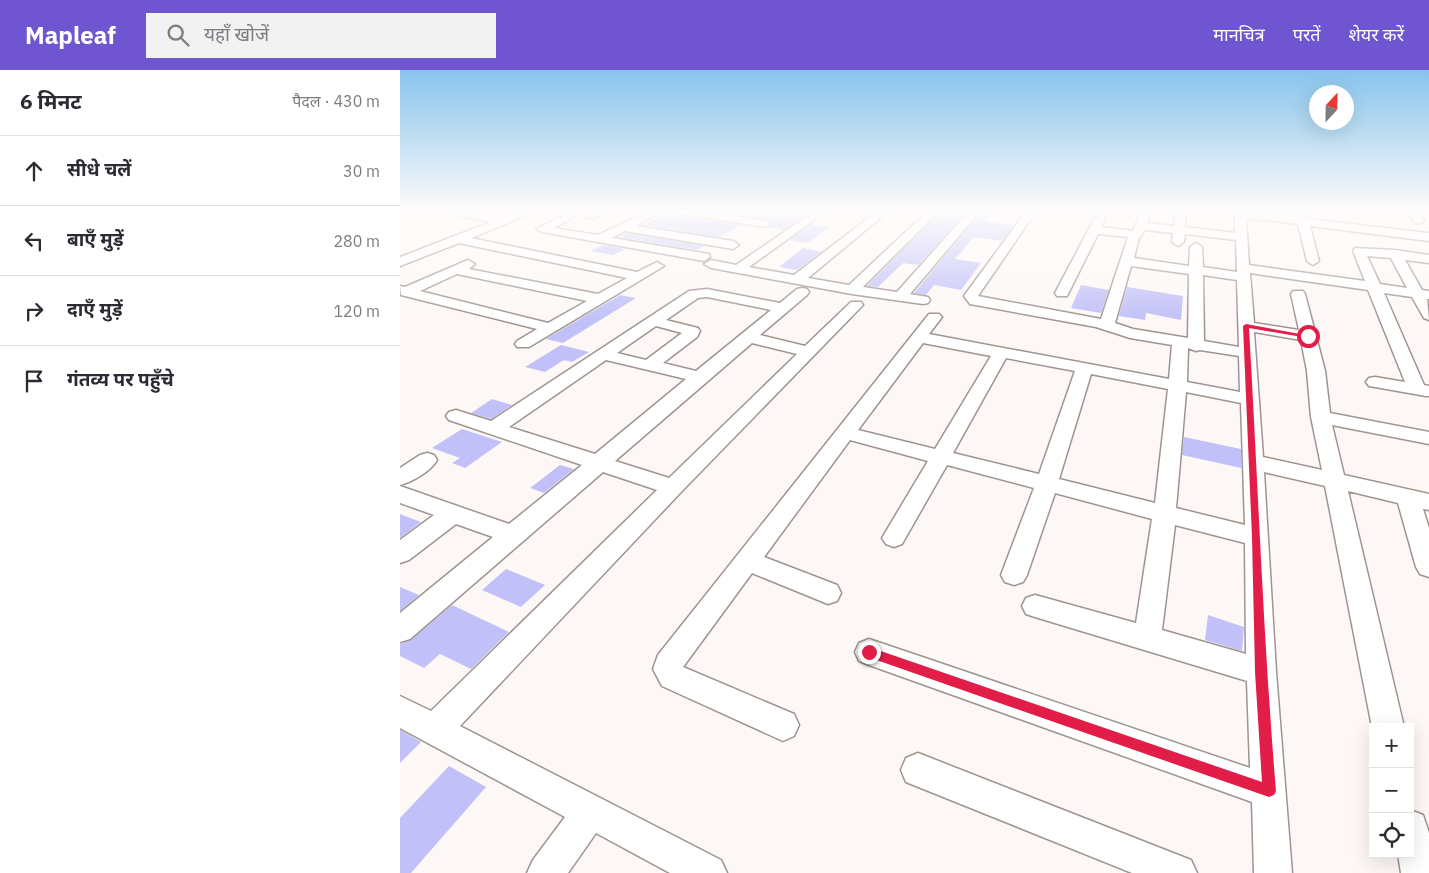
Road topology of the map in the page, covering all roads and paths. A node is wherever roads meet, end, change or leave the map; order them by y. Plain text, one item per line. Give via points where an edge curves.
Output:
1 (436, 247) edge
2 (496, 247) edge
3 (640, 247) edge
4 (769, 247) edge
5 (843, 247) edge
6 (901, 247) edge
7 (943, 247) edge
8 (1005, 247) edge
9 (1084, 247) edge
10 (1131, 247) edge
11 (1196, 247) dead end
12 (1243, 247) edge
13 (1310, 247) edge
14 (503, 249) junction
15 (1395, 254) junction
16 (1429, 259) edge
17 (1126, 261) junction
18 (1313, 261) dead end
19 (400, 262) edge
20 (657, 266) dead end
21 (738, 269) junction
22 (456, 270) junction
23 (1196, 270) junction
24 (1244, 273) junction
25 (638, 276) junction
26 (800, 286) junction
27 (1375, 287) junction
28 (403, 291) edge
29 (1062, 293) dead end
30 (1298, 294) dead end
31 (1423, 294) edge
32 (900, 297) junction
33 (854, 298) junction
34 (599, 299) junction
35 (782, 308) junction
36 (1429, 315) edge
37 (654, 321) junction
38 (1106, 326) junction
39 (1246, 326) junction
40 (551, 328) junction
41 (1308, 336) junction
42 (748, 337) junction
43 (918, 337) junction
44 (523, 344) dead end
45 (1188, 344) junction
46 (809, 352) junction
47 (1001, 353) junction
48 (1248, 353) junction
49 (604, 355) junction
50 (650, 365) junction
51 (1084, 369) junction
52 (699, 377) junction
53 (1375, 382) dead end
54 (1178, 386) junction
55 (1423, 390) edge
56 (1250, 399) junction
57 (456, 416) dead end
58 (1321, 417) junction
59 (494, 428) junction
60 (846, 433) junction
61 (1429, 438) edge
62 (942, 458) junction
63 (427, 460) dead end
64 (597, 462) junction
65 (1253, 462) junction
66 (400, 478) edge
67 (1336, 481) junction
68 (1048, 484) junction
69 (673, 488) junction
70 (400, 494) edge
71 (1418, 500) edge
72 (1164, 513) junction
73 (453, 514) junction
74 (512, 535) junction
75 (1257, 537) junction
76 (894, 538) dead end
77 (400, 553) edge
78 (746, 560) junction
79 (1429, 566) edge
80 (1014, 575) dead end
81 (828, 593) dead end
82 (1035, 606) dead end
83 (400, 630) edge
84 (1147, 638) junction
85 (869, 652) dead end
86 (1261, 672) junction
87 (400, 711) edge
88 (1387, 723) edge
89 (783, 725) dead end
90 (434, 729) junction
91 (918, 770) dead end
92 (1269, 791) junction
93 (591, 811) junction
94 (1414, 846) edge
95 (546, 873) edge
96 (708, 873) edge
97 (1178, 873) edge
98 (1273, 873) edge
99 (1420, 873) edge

1 - 19 street
2 - 14 street
3 - 21 street
4 - 21 street
5 - 26 street
6 - 33 street
7 - 32 street
8 - 38 street via 972,298
9 - 29 street
10 - 17 street
11 - 23 street
12 - 24 street
13 - 18 street
14 - 22 street
14 - 25 street
15 - 16 street
15 - 27 street via 1359,251
15 - 31 street
17 - 23 street
17 - 38 street
20 - 25 street
21 - 26 street
22 - 28 street
22 - 34 street
23 - 24 street
23 - 45 street
24 - 27 street
24 - 39 street
25 - 34 street
26 - 33 street
26 - 35 street
27 - 31 street
27 - 55 street
28 - 40 street
30 - 41 street
31 - 36 street
32 - 33 street
32 - 43 street via 928,308
33 - 46 street
34 - 40 street
35 - 37 street via 702,293 694,294
35 - 42 street
37 - 49 street
37 - 50 street via 692,330
38 - 45 street
39 - 41 street
39 - 48 street
40 - 44 street
41 - 58 street
42 - 46 street
42 - 52 street
43 - 47 street
43 - 60 street
45 - 48 street
45 - 54 street
46 - 69 street
47 - 51 street
47 - 62 street
48 - 56 street
49 - 50 street
49 - 59 street
50 - 52 street
51 - 54 street
51 - 68 street
52 - 64 street
53 - 55 street
54 - 56 street
54 - 72 street
56 - 65 street
57 - 59 street
58 - 61 street
58 - 67 street
59 - 64 street
60 - 62 street
60 - 78 street
62 - 68 street
62 - 76 street
63 - 66 street
64 - 69 street
64 - 74 street
65 - 67 street
65 - 75 street
67 - 71 street
67 - 88 street
68 - 72 street
68 - 80 street
69 - 90 street
70 - 73 street
71 - 79 street
72 - 75 street
72 - 84 street
73 - 74 street
73 - 77 street
74 - 83 street
75 - 86 street
78 - 81 street
78 - 89 street via 673,655 668,670 672,676
82 - 84 street
84 - 86 street
85 - 92 street
86 - 92 street
87 - 90 street
90 - 93 street
91 - 97 street
92 - 98 street
93 - 95 street
93 - 96 street
94 - 99 street

